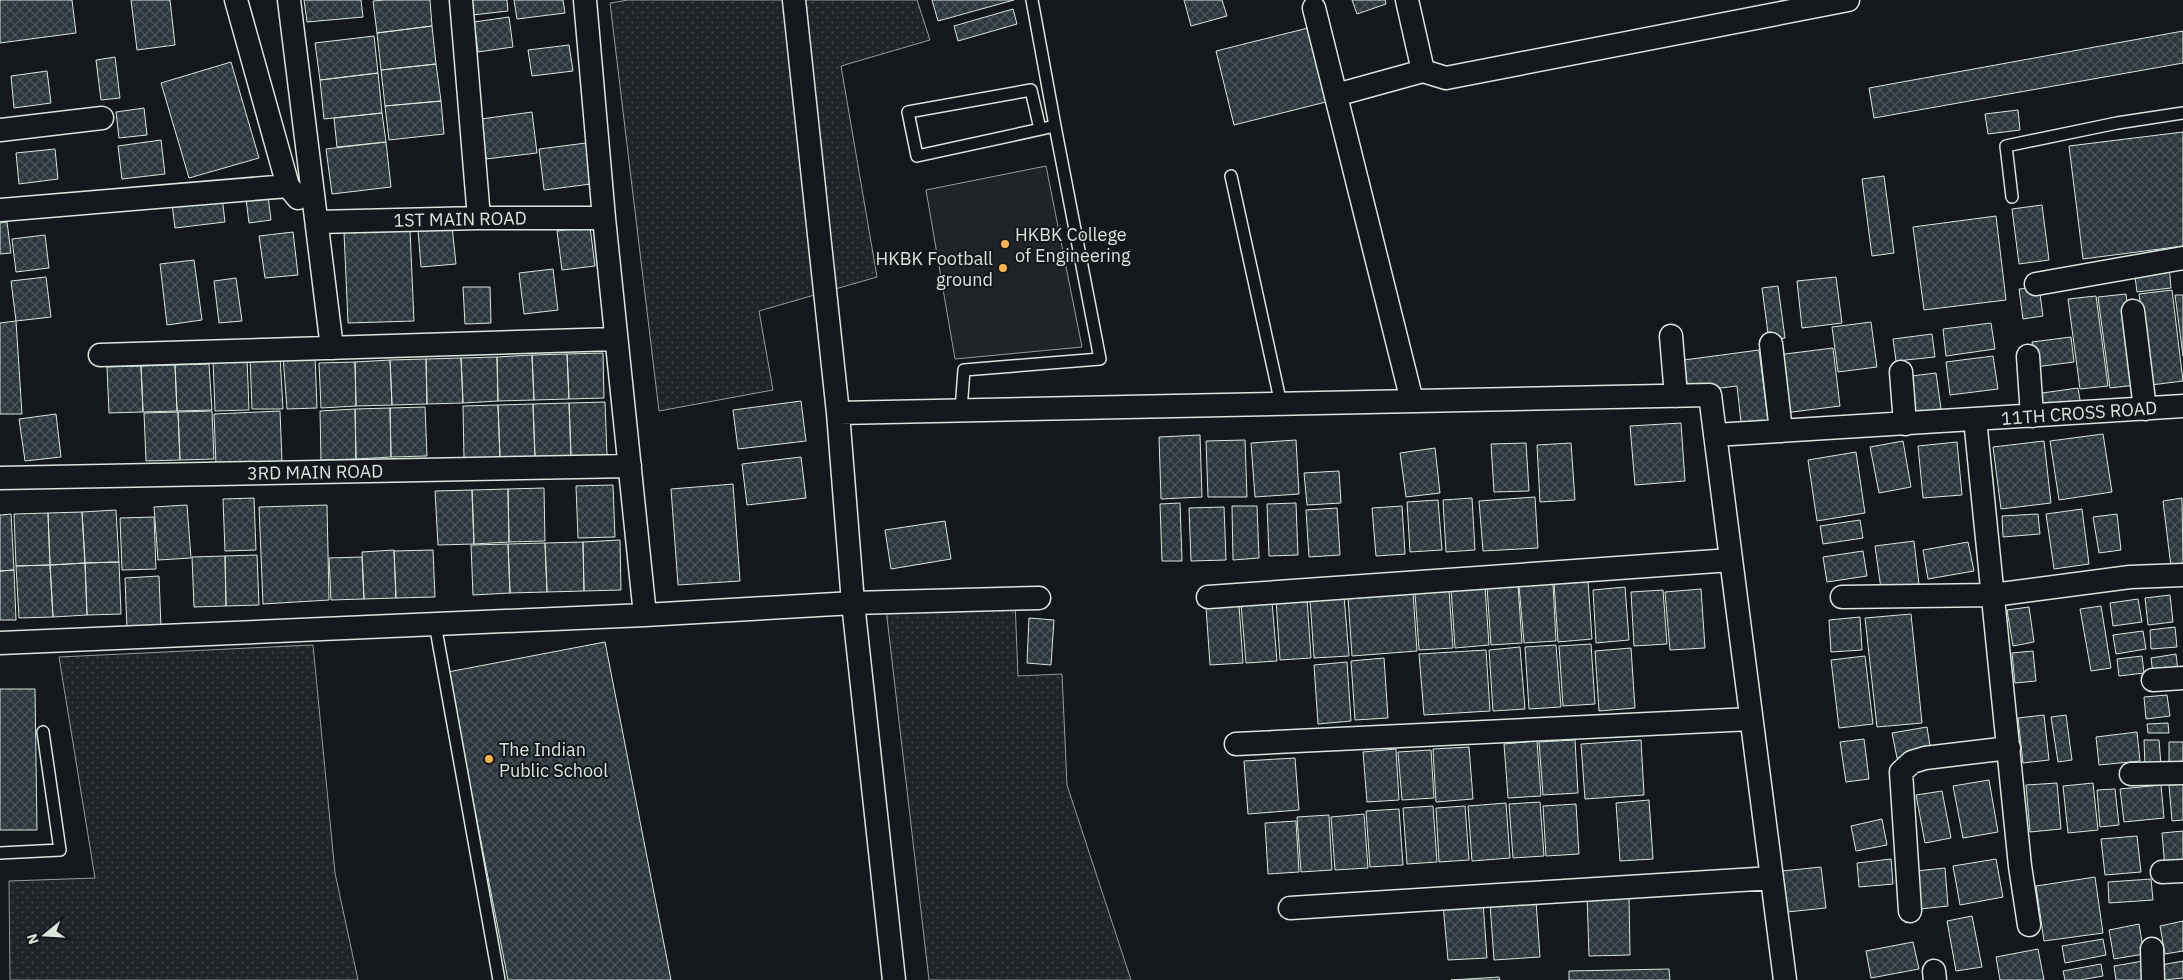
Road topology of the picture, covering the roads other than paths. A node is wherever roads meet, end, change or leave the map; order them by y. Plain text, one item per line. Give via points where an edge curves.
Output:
1 (236, 0) edge
2 (289, 0) edge
3 (461, 0) edge
4 (586, 0) edge
5 (794, 0) edge
6 (1032, 0) edge
7 (1408, 0) edge
8 (1848, 0) edge
9 (1314, 8) dead end
10 (1423, 71) junction
11 (1336, 95) junction
12 (2183, 113) edge
13 (102, 118) dead end
14 (1055, 126) junction
15 (1040, 129) junction
16 (0, 130) edge
17 (1231, 176) dead end
18 (288, 186) junction
19 (2012, 198) dead end
20 (0, 210) edge
21 (479, 218) junction
22 (604, 218) junction
23 (317, 222) junction
24 (2183, 258) edge
25 (2036, 284) dead end
26 (2133, 310) dead end
27 (1671, 336) dead end
28 (616, 339) junction
29 (1771, 344) dead end
30 (332, 348) junction
31 (100, 355) dead end
32 (2028, 356) dead end
33 (1900, 372) dead end
34 (1676, 396) junction
35 (1412, 401) junction
36 (1281, 404) junction
37 (2183, 406) edge
38 (2145, 408) junction
39 (961, 410) junction
40 (838, 413) junction
41 (2032, 416) junction
42 (1975, 420) junction
43 (1905, 424) junction
44 (1781, 432) junction
45 (1715, 435) junction
46 (630, 466) junction
47 (0, 478) edge
48 (1731, 560) junction
49 (2183, 575) edge
50 (1993, 595) junction
51 (1208, 597) dead end
52 (1842, 597) dead end
53 (1039, 598) dead end
54 (853, 603) junction
55 (645, 615) junction
56 (435, 624) junction
57 (0, 643) edge
58 (2183, 678) edge
59 (2153, 680) dead end
60 (1751, 719) junction
61 (44, 732) dead end
62 (1236, 744) dead end
63 (2009, 748) junction
64 (2183, 773) edge
65 (2131, 774) dead end
66 (0, 853) edge
67 (1772, 878) junction
68 (1290, 908) dead end
69 (1910, 911) dead end
70 (2029, 925) dead end
71 (2152, 949) dead end
72 (498, 980) edge
73 (894, 980) edge
74 (1785, 980) edge
75 (2153, 980) edge

1 - 18 street
2 - 23 street
3 - 21 street
4 - 22 street
5 - 40 street
6 - 14 lane
7 - 10 street
8 - 10 street via 1446,78
9 - 11 street
10 - 11 street
11 - 35 street
12 - 19 lane via 2006,146
13 - 16 street
14 - 15 lane
14 - 39 lane via 1100,359 964,370
15 - 15 lane via 917,156 908,112 1031,90
17 - 36 lane
18 - 20 street
18 - 23 street
21 - 22 street, 1ST MAIN ROAD
21 - 23 street, 1ST MAIN ROAD
22 - 28 street
23 - 30 street
24 - 25 street
26 - 38 street
27 - 34 street
28 - 30 street
28 - 46 street
29 - 44 street
30 - 31 street
32 - 41 street
33 - 43 street
34 - 35 street
34 - 45 street via 1710,395
35 - 36 street
36 - 39 street
37 - 38 street, 11TH CROSS ROAD
38 - 41 street, 11TH CROSS ROAD
39 - 40 street
40 - 54 street
41 - 42 street, 11TH CROSS ROAD
42 - 43 street, 11TH CROSS ROAD
42 - 50 street
43 - 44 street, 11TH CROSS ROAD
44 - 45 street, 11TH CROSS ROAD
45 - 48 street
46 - 47 street, 3RD MAIN ROAD
46 - 55 street
48 - 51 street
48 - 60 street
49 - 50 street via 2130,577
50 - 52 street
50 - 63 street
53 - 54 street
54 - 55 street
54 - 73 street
55 - 56 street
56 - 57 street
56 - 72 lane
58 - 59 street
60 - 62 street
60 - 67 street
61 - 66 lane via 60,850
63 - 69 street via 1925,758 1912,762 1901,772
63 - 70 street
64 - 65 street
67 - 68 street
67 - 74 street
71 - 75 street

